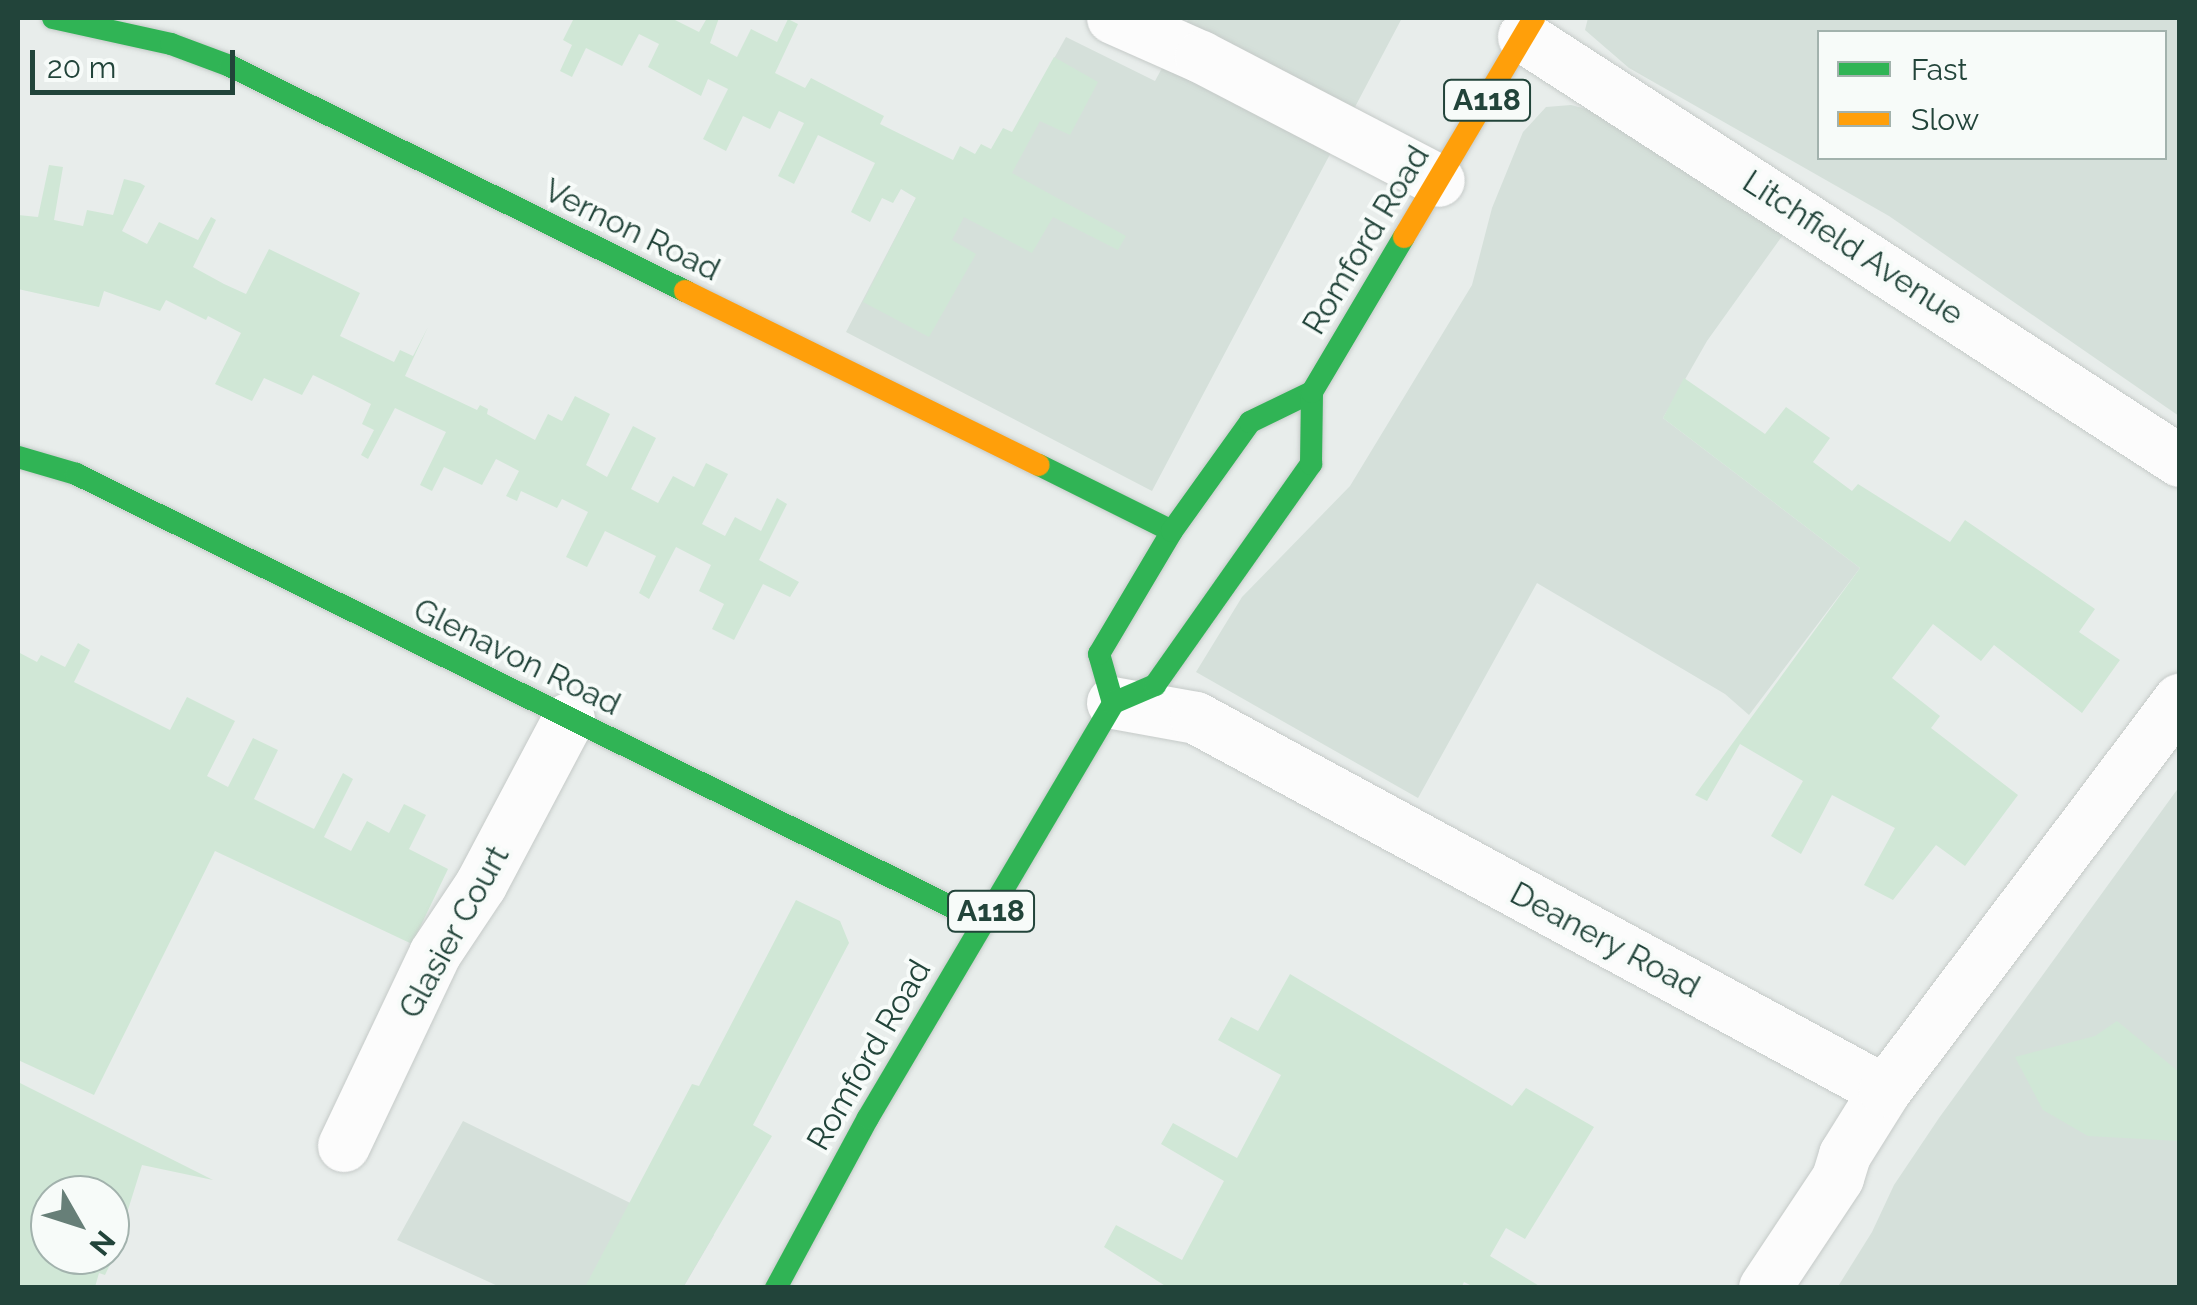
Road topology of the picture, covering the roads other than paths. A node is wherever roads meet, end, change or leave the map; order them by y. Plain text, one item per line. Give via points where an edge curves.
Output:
1 (52, 18) edge
2 (1113, 18) edge
3 (1529, 27) edge
4 (1440, 181) junction
5 (1312, 392) junction
6 (18, 457) edge
7 (2180, 461) edge
8 (1172, 531) junction
9 (2180, 700) edge
10 (1113, 703) junction
11 (569, 719) junction
12 (984, 923) junction
13 (1896, 1077) junction
14 (344, 1146) dead end
15 (776, 1288) edge
16 (1765, 1288) edge

1 - 8 street, Vernon Road via 170,44 230,66
2 - 4 street
3 - 4 street, Romford Road / A118
3 - 7 street, Litchfield Avenue
4 - 5 street, Romford Road / A118
5 - 8 street via 1250,422
5 - 10 street via 1311,464 1155,686
6 - 11 street, Glenavon Road via 76,474
8 - 10 street via 1099,654
9 - 13 street
10 - 12 street, Romford Road / A118
10 - 13 street, Deanery Road via 1196,718
11 - 12 street, Glenavon Road
11 - 14 street, Glasier Court via 481,885 436,954
12 - 15 street, Romford Road / A118
13 - 16 street

